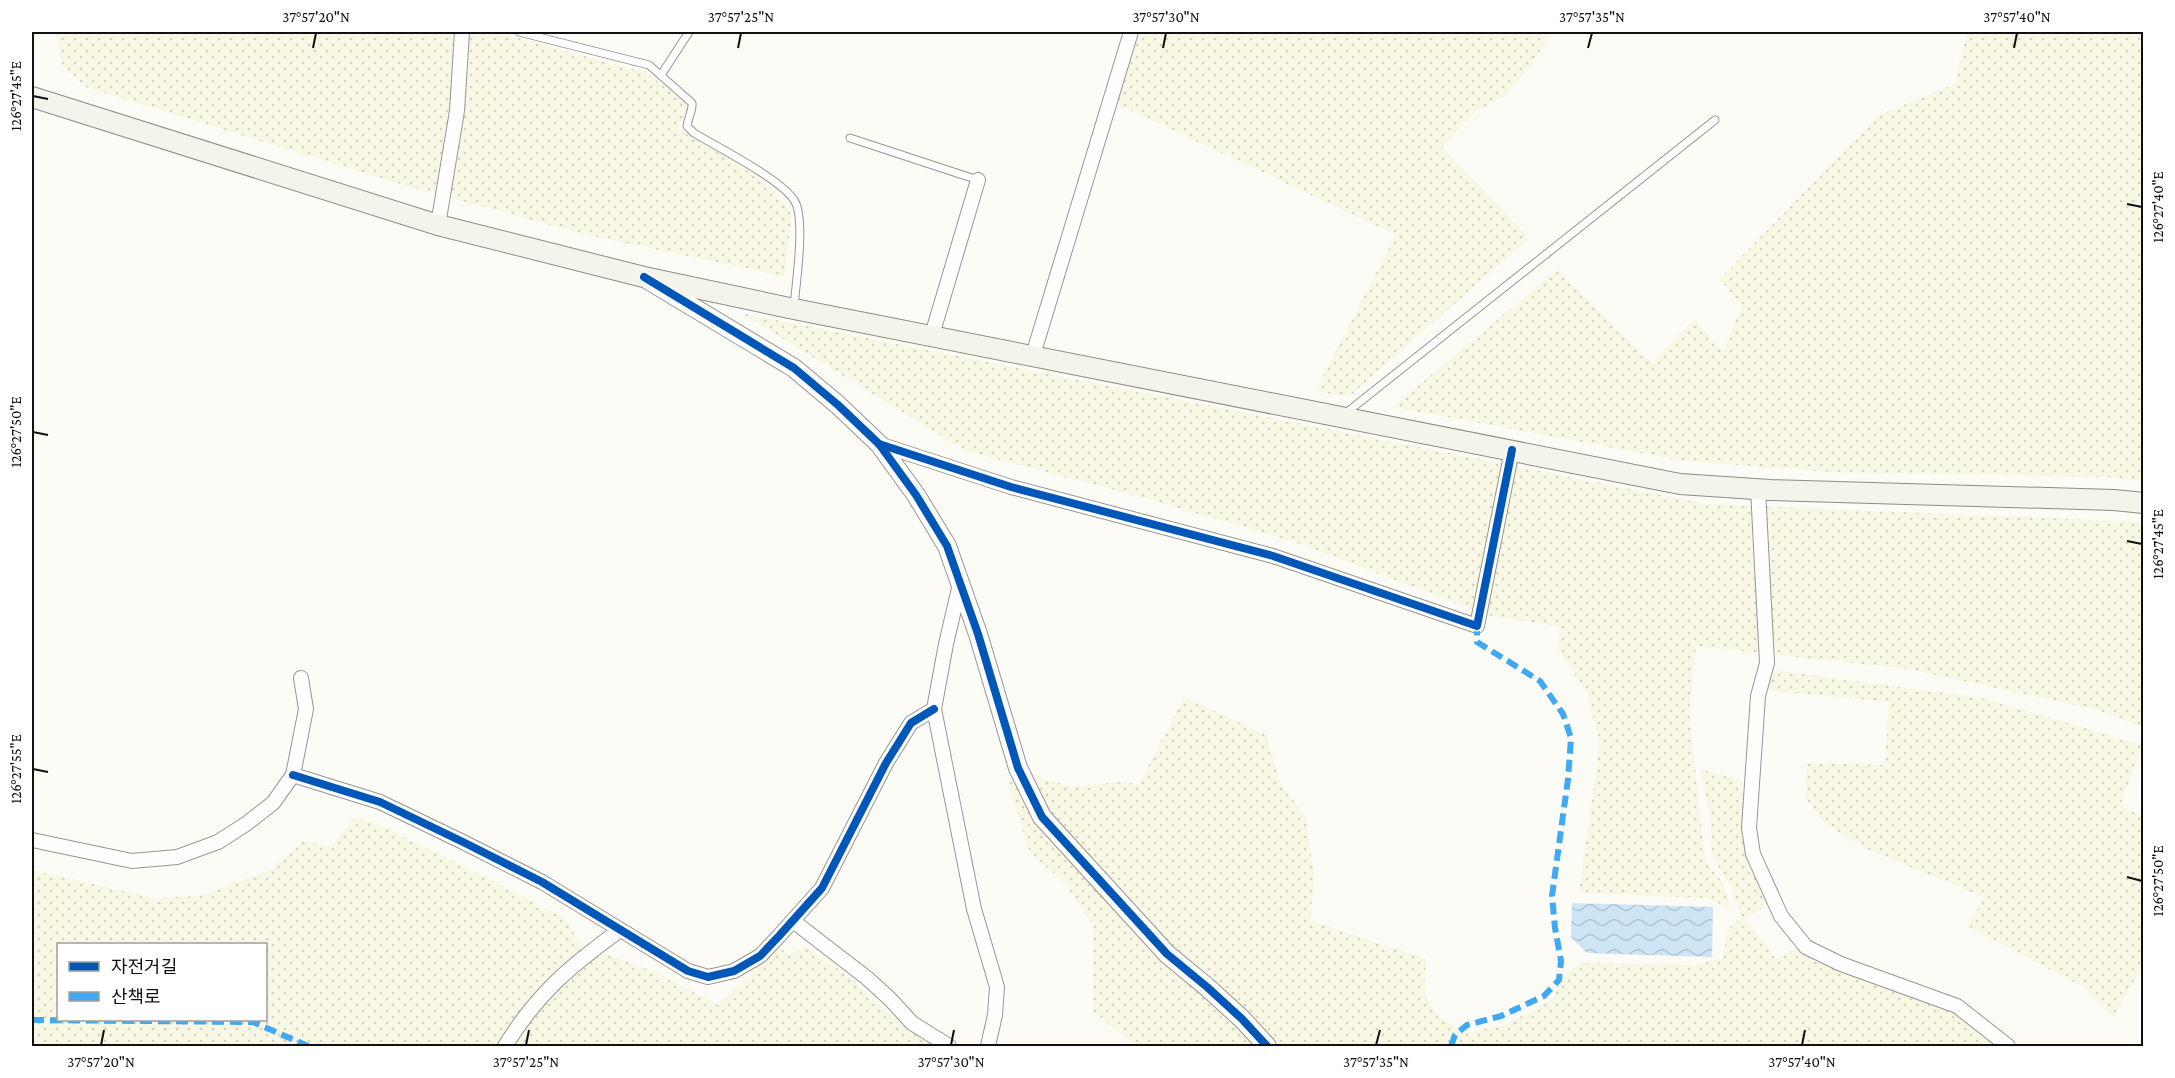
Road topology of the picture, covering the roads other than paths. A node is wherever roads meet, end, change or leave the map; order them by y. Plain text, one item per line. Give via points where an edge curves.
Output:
1 (462, 32) edge
2 (519, 32) edge
3 (689, 32) edge
4 (1131, 32) edge
5 (661, 75) junction
6 (32, 97) edge
7 (1715, 120) dead end
8 (850, 138) dead end
9 (978, 180) joint
10 (438, 225) junction
11 (644, 277) junction
12 (794, 309) junction
13 (932, 335) junction
14 (1033, 355) junction
15 (1341, 418) junction
16 (879, 444) junction
17 (1512, 450) junction
18 (1758, 489) junction
19 (2144, 503) edge
20 (961, 582) junction
21 (301, 678) dead end
22 (934, 709) junction
23 (293, 775) junction
24 (32, 840) edge
25 (793, 921) junction
26 (620, 930) junction
27 (505, 1047) edge
28 (949, 1047) edge
29 (988, 1047) edge
30 (1267, 1047) edge
31 (2008, 1047) edge

1 - 10 street via 457,111
2 - 5 lane via 649,65
3 - 5 lane
4 - 14 street
5 - 12 lane via 692,103 687,126 694,133 775,181 795,201 800,224
6 - 10 main road
7 - 15 lane
8 - 9 lane
9 - 13 street
10 - 11 main road
11 - 12 main road
11 - 16 street via 794,368
12 - 13 main road
13 - 14 main road
14 - 15 main road
15 - 17 main road
16 - 17 street via 1011,488 1273,556 1477,626
16 - 20 street via 947,546
17 - 18 main road via 1680,484
18 - 19 main road
18 - 31 street via 1767,663 1758,696 1749,828 1753,854 1781,916 1806,946 1841,964 1956,1006
20 - 22 street
20 - 30 street via 1018,768 1042,817 1167,954 1221,1000
21 - 23 street via 306,709
22 - 25 street via 911,723 886,763 822,888
22 - 29 street via 974,909 997,987
23 - 24 street via 273,803 246,824 218,842 177,857 132,861
23 - 26 street via 380,802 542,882
25 - 26 street via 760,956 734,971 708,977 688,970
25 - 28 street via 867,978 912,1023
26 - 27 street via 546,990

